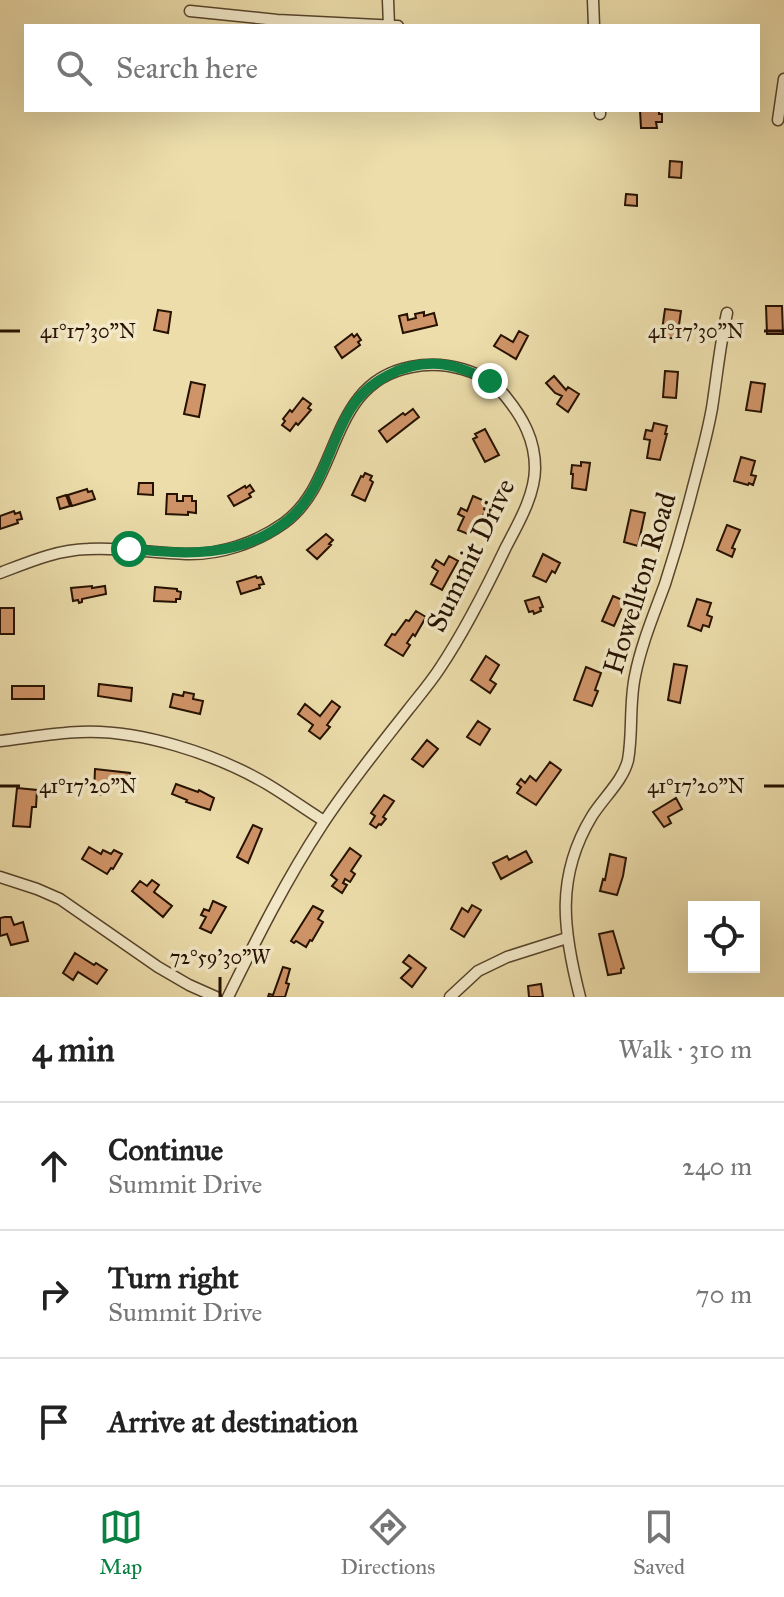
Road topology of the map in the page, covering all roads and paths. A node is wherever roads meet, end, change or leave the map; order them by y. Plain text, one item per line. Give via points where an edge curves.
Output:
1 (388, 0) edge
2 (593, 0) edge
3 (190, 11) dead end
4 (352, 24) edge
5 (389, 24) edge
6 (594, 24) edge
7 (784, 79) edge
8 (778, 120) dead end
9 (727, 313) dead end
10 (0, 573) edge
11 (0, 741) edge
12 (324, 821) junction
13 (0, 877) edge
14 (567, 938) junction
15 (216, 997) edge
16 (228, 997) edge
17 (450, 997) edge
18 (580, 997) edge

1 - 5 street
2 - 6 street
3 - 4 street
7 - 8 street
9 - 14 street, Howellton Road via 692,492 635,673 626,768 594,812 570,864
10 - 12 street, Summit Drive via 51,554 86,549 186,554 231,548 266,534 306,502 348,412 377,382 408,367 437,364 490,381 528,429 535,471 528,501 475,611 439,670
11 - 12 street via 81,732 155,740 253,777
12 - 16 street, Summit Drive
13 - 15 street via 60,899 158,967
14 - 17 street via 478,971
14 - 18 street, Howellton Road

